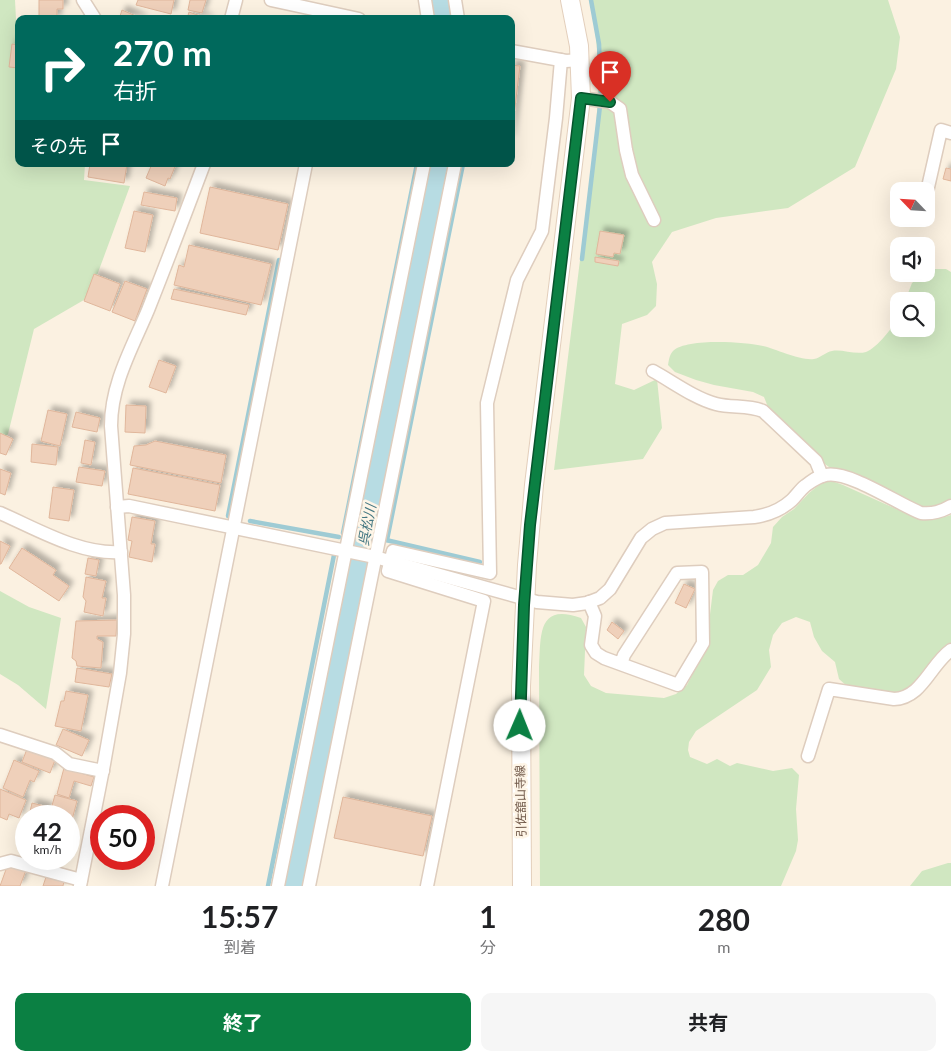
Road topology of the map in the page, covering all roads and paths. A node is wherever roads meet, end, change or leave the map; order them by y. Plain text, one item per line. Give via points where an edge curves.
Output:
1 (83, 0) edge
2 (236, 0) edge
3 (272, 0) edge
4 (425, 0) edge
5 (455, 0) edge
6 (570, 0) edge
7 (92, 15) edge
8 (232, 15) edge
9 (332, 15) edge
10 (427, 15) edge
11 (457, 15) edge
12 (515, 52) edge
13 (561, 60) junction
14 (580, 60) junction
15 (581, 98) junction
16 (951, 133) edge
17 (203, 167) edge
18 (305, 167) edge
19 (423, 167) edge
20 (454, 167) edge
21 (929, 182) edge
22 (654, 220) dead end
23 (653, 371) dead end
24 (822, 476) junction
25 (951, 506) edge
26 (117, 507) junction
27 (0, 513) edge
28 (234, 528) junction
29 (348, 551) junction
30 (121, 552) junction
31 (374, 557) junction
32 (390, 561) junction
33 (524, 598) junction
34 (589, 602) junction
35 (951, 650) edge
36 (621, 664) junction
37 (0, 735) edge
38 (808, 756) dead end
39 (103, 771) junction
40 (0, 864) edge
41 (81, 883) edge
42 (162, 886) edge
43 (278, 886) edge
44 (309, 886) edge
45 (426, 886) edge
46 (522, 886) edge

1 - 7 street
2 - 8 street
3 - 9 street
4 - 10 street
5 - 11 street
6 - 14 main road, 引佐舘山寺線
12 - 13 street
13 - 14 street
13 - 32 street via 542,230 517,280 487,404 490,574 393,551
14 - 15 main road, 引佐舘山寺線
15 - 22 street via 610,102 620,109 632,175
15 - 33 main road, 引佐舘山寺線 via 534,485
16 - 21 street via 941,130
17 - 26 street via 114,391 111,426
18 - 28 street
19 - 29 street
20 - 31 street
23 - 24 street via 707,401 763,411 816,461
24 - 25 street via 840,474 921,513 932,514
24 - 34 street via 814,479 780,510 768,515 665,523 652,529 641,538 610,589
26 - 28 street via 129,506
26 - 30 street
27 - 30 street via 78,547
28 - 29 street
28 - 42 street
29 - 31 street
29 - 43 street
30 - 39 street via 125,614 123,654
31 - 32 street
31 - 44 street
32 - 33 street
32 - 45 street via 388,571 484,601
33 - 34 street via 573,605
33 - 46 main road, 引佐舘山寺線 via 520,726
34 - 36 street via 595,616 591,644 596,653
35 - 38 street via 916,690 902,698 829,689
36 - 36 street via 678,685 703,643 702,572 677,573
37 - 39 street via 55,752 69,764
39 - 41 street
40 - 41 street via 11,861

